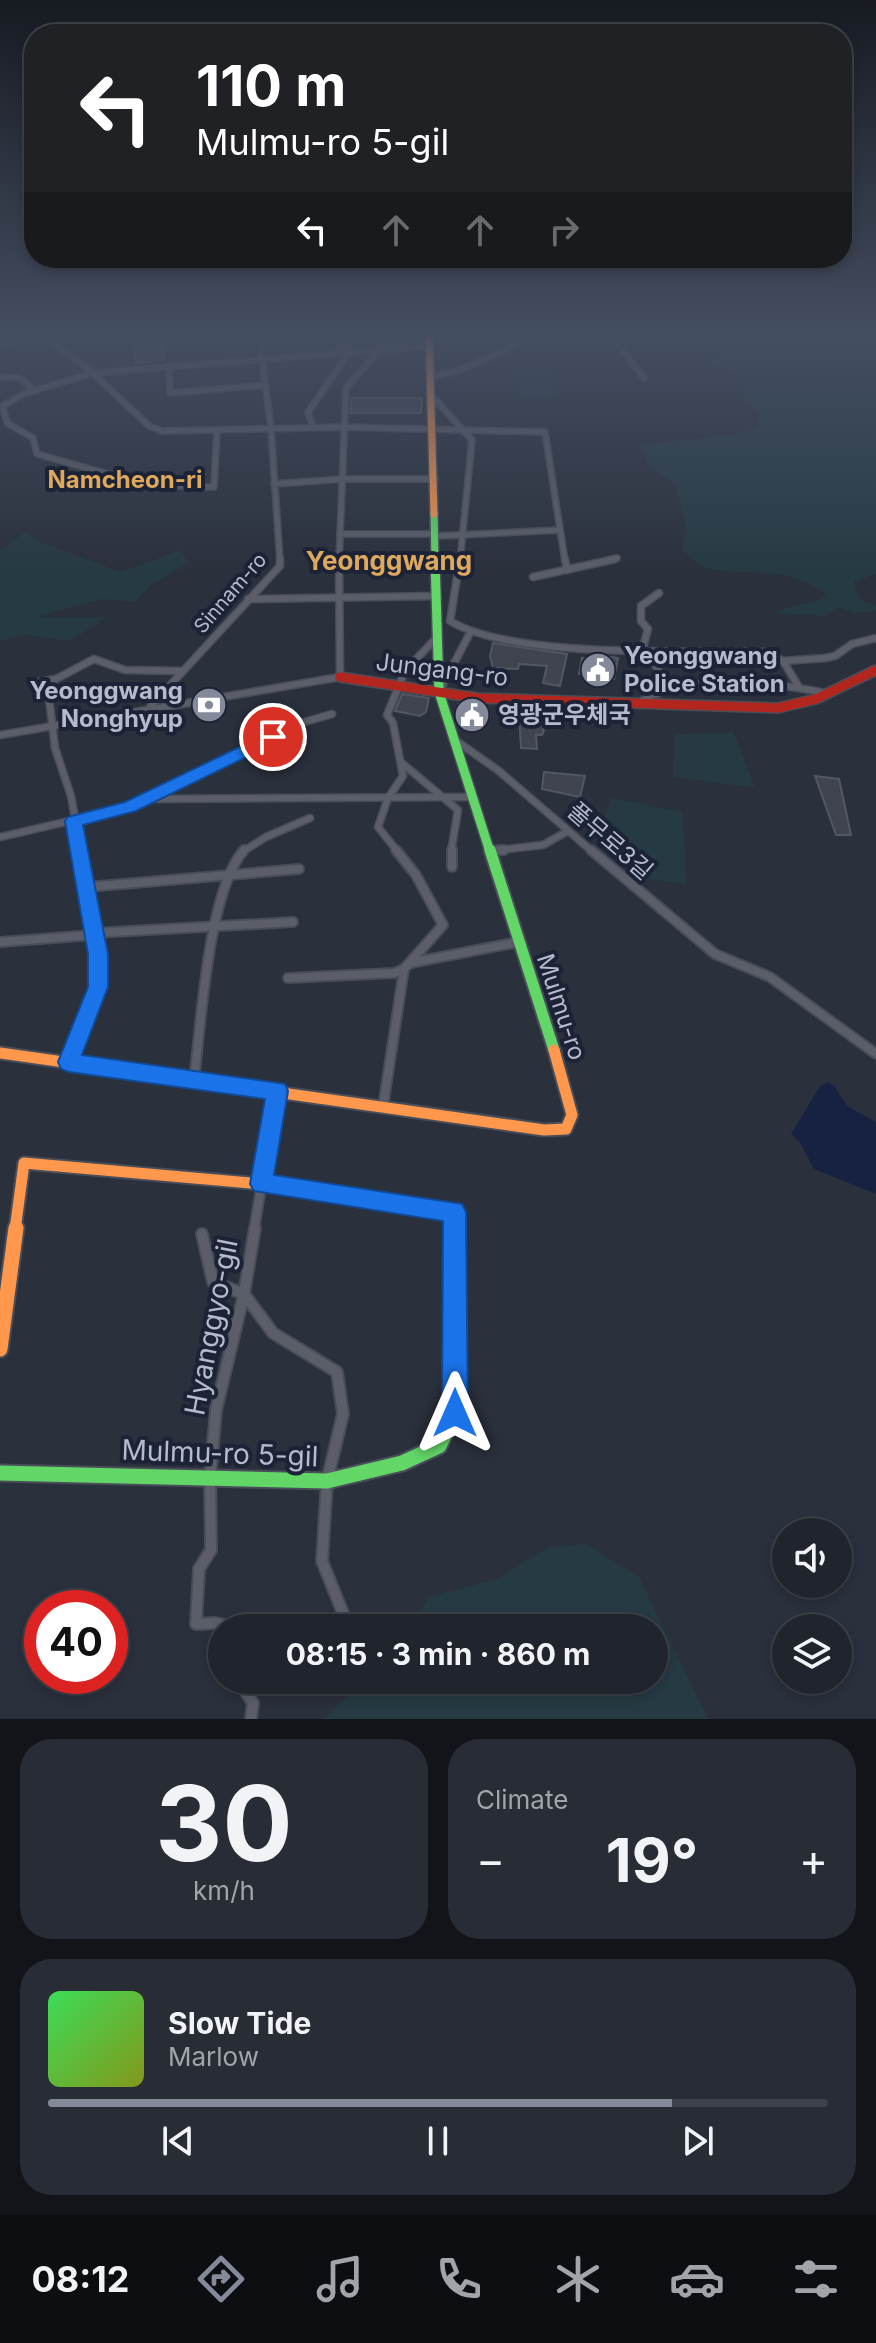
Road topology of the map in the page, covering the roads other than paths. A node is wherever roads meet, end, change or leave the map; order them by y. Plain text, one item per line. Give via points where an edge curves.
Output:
1 (5, 415) edge
2 (138, 415) edge
3 (269, 415) edge
4 (309, 415) edge
5 (344, 415) edge
6 (432, 415) edge
7 (451, 415) edge
8 (343, 427) junction
9 (313, 428) junction
10 (271, 429) junction
11 (434, 429) junction
12 (464, 429) junction
13 (217, 430) junction
14 (342, 479) junction
15 (435, 479) junction
16 (274, 484) junction
17 (560, 530) junction
18 (340, 534) junction
19 (436, 535) junction
20 (462, 535) junction
21 (617, 558) dead end
22 (567, 570) junction
23 (533, 577) dead end
24 (659, 593) dead end
25 (437, 596) junction
26 (338, 597) junction
27 (248, 599) junction
28 (470, 633) junction
29 (438, 636) junction
30 (876, 638) edge
31 (644, 651) junction
32 (783, 661) junction
33 (876, 670) edge
34 (182, 671) junction
35 (340, 677) junction
36 (47, 681) junction
37 (33, 683) dead end
38 (394, 686) junction
39 (799, 687) junction
40 (439, 692) junction
41 (659, 693) junction
42 (829, 694) junction
43 (637, 704) junction
44 (149, 708) junction
45 (332, 714) dead end
46 (53, 725) junction
47 (0, 735) edge
48 (455, 740) junction
49 (403, 764) junction
50 (439, 797) junction
51 (473, 797) junction
52 (388, 798) junction
53 (146, 799) junction
54 (310, 818) dead end
55 (74, 821) junction
56 (568, 831) junction
57 (0, 837) edge
58 (490, 851) junction
59 (452, 867) dead end
60 (299, 869) dead end
61 (228, 875) junction
62 (87, 887) junction
63 (293, 922) dead end
64 (218, 926) junction
65 (94, 934) junction
66 (0, 942) edge
67 (519, 942) junction
68 (407, 966) junction
69 (288, 978) dead end
70 (0, 1053) edge
71 (876, 1054) edge
72 (69, 1062) junction
73 (194, 1080) junction
74 (277, 1091) junction
75 (383, 1107) junction
76 (262, 1184) junction
77 (202, 1234) dead end
78 (244, 1294) junction
79 (0, 1349) edge
80 (0, 1473) edge
81 (210, 1478) junction
82 (327, 1481) junction
83 (343, 1614) edge
84 (208, 1623) edge
85 (247, 1694) edge
86 (251, 1719) edge

1 - 13 street via 7,423 33,438 37,454 147,485 214,487
2 - 13 street via 149,426 172,432
3 - 10 street, Sinnam-ro
4 - 9 street
5 - 8 street
6 - 11 main road, Mulmu-ro
7 - 12 street
8 - 9 street
8 - 11 street
8 - 14 street
9 - 10 street
10 - 13 street
10 - 16 street, Sinnam-ro
11 - 12 street
11 - 15 main road, Mulmu-ro
12 - 17 street via 545,432
12 - 20 street via 472,440
14 - 15 street
14 - 16 street
14 - 18 street
15 - 19 main road, Mulmu-ro
16 - 27 street, Sinnam-ro via 280,566
17 - 20 street
17 - 22 street
18 - 19 street
18 - 26 street
19 - 20 street
19 - 25 main road, Mulmu-ro
20 - 28 street via 450,621
21 - 22 street
22 - 23 street
24 - 31 street via 641,606 641,621 648,629
25 - 26 street
25 - 29 main road, Mulmu-ro
26 - 27 street
26 - 35 street
27 - 34 street, Sinnam-ro
28 - 31 street
28 - 40 street
29 - 38 street
29 - 40 main road, Mulmu-ro
30 - 32 street via 852,644 835,656
31 - 32 street via 768,652
31 - 41 street via 661,675
32 - 39 street
33 - 42 main road, Jungang-ro
34 - 36 street via 128,671 94,659
34 - 44 street, Sinnam-ro
35 - 38 main road, Jungang-ro
35 - 44 street, Jungang-ro
36 - 37 street
36 - 46 street
38 - 40 main road, Jungang-ro
38 - 49 street via 387,715
39 - 41 street via 690,685
39 - 42 street
40 - 43 main road, Jungang-ro
40 - 48 main road, Mulmu-ro
41 - 43 street
42 - 43 main road, Jungang-ro via 798,707
44 - 46 street, Jungang-ro
45 - 53 street via 301,723
46 - 47 street, Jungang-ro
46 - 55 street
48 - 51 main road, Mulmu-ro
48 - 56 street, 풀무로3길
49 - 50 street
49 - 52 street via 403,776
50 - 51 street
50 - 52 street
50 - 59 street via 458,810
51 - 58 main road, Mulmu-ro
52 - 53 street
52 - 68 street via 378,827 416,875 443,925
53 - 55 street
54 - 61 street via 242,851
55 - 57 street
55 - 62 street
56 - 58 street via 545,844
56 - 71 street, 풀무로3길 via 697,941 770,977
58 - 67 main road, Mulmu-ro
60 - 61 street
61 - 62 street
61 - 64 street
62 - 65 street
63 - 64 street
64 - 65 street
64 - 73 street
65 - 66 street
65 - 72 street via 98,987
67 - 68 street
67 - 75 main road, Mulmu-ro via 570,1099 571,1124 544,1130
68 - 69 street via 394,973
68 - 75 street
70 - 72 main road, Mulmu-ro
72 - 73 main road, Mulmu-ro
73 - 74 main road, Mulmu-ro
74 - 75 main road, Mulmu-ro
74 - 76 street, Hyanggyo-gil
76 - 78 street, Hyanggyo-gil
76 - 79 main road, Mulmu-ro 5-gil via 24,1163
76 - 82 main road, Mulmu-ro 5-gil via 454,1212 455,1413 439,1446 402,1463
77 - 78 street via 213,1282
78 - 81 street, Hyanggyo-gil via 226,1359
78 - 82 street via 273,1333 337,1372 343,1414
80 - 81 main road, Mulmu-ro 5-gil
81 - 82 main road, Mulmu-ro 5-gil
81 - 84 street, Hyanggyo-gil via 211,1550 199,1569 196,1624
82 - 83 street via 322,1561
85 - 86 street via 253,1703

